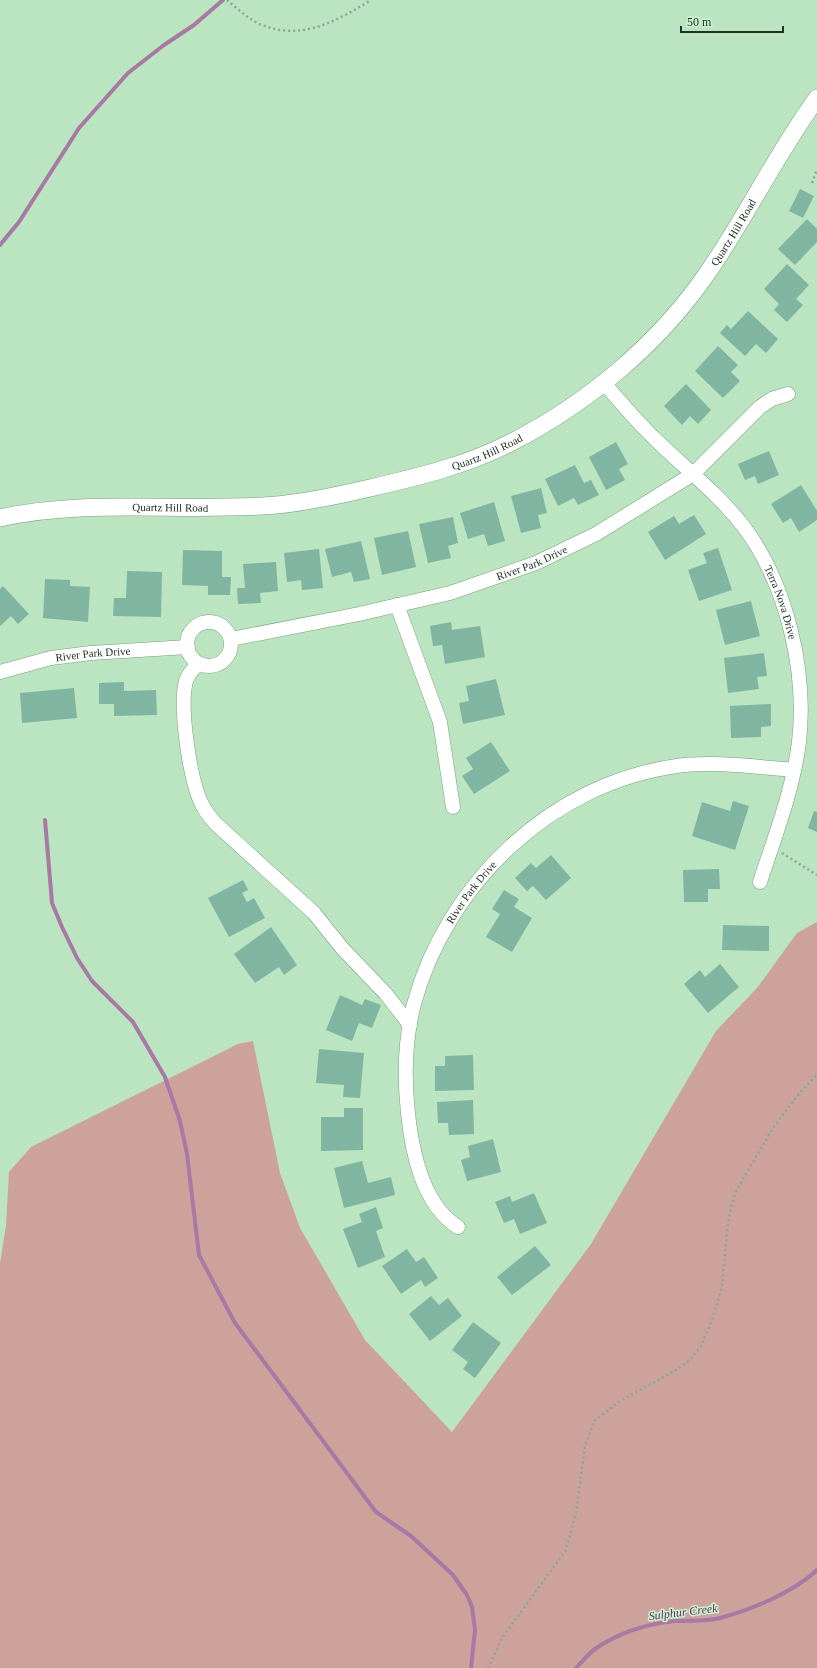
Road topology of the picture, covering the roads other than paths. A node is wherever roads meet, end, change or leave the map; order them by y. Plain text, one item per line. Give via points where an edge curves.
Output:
1 (817, 98) edge
2 (603, 382) junction
3 (788, 394) dead end
4 (693, 474) junction
5 (0, 518) edge
6 (397, 605) junction
7 (231, 639) junction
8 (188, 646) junction
9 (198, 664) junction
10 (0, 672) edge
11 (794, 770) junction
12 (453, 807) dead end
13 (760, 882) dead end
14 (410, 1025) junction
15 (458, 1227) dead end

1 - 2 street, Quartz Hill Road via 705,277 654,338
2 - 4 street, Terra Nova Drive via 651,436
2 - 5 street, Quartz Hill Road via 511,443 436,471 330,497 251,507 75,507
3 - 4 street, River Park Drive via 772,399 760,407
4 - 6 street, River Park Drive via 596,534 536,563 450,593
4 - 11 street, Terra Nova Drive via 728,508 744,528 768,566 783,601 795,654 800,699 799,742
6 - 7 street, River Park Drive
6 - 12 street via 440,722
7 - 8 street via 222,625 208,621 195,627 188,639
7 - 9 street via 230,651 221,663
8 - 9 street via 190,654
8 - 10 street, River Park Drive via 51,658
9 - 14 street via 186,681 183,716 187,746 203,808 215,823 314,913
11 - 13 street, Terra Nova Drive via 787,801
11 - 14 street, River Park Drive via 709,764 675,766 619,780 564,806 508,848 470,890 441,934 423,977
14 - 15 street, River Park Drive via 406,1088 414,1152 431,1198

